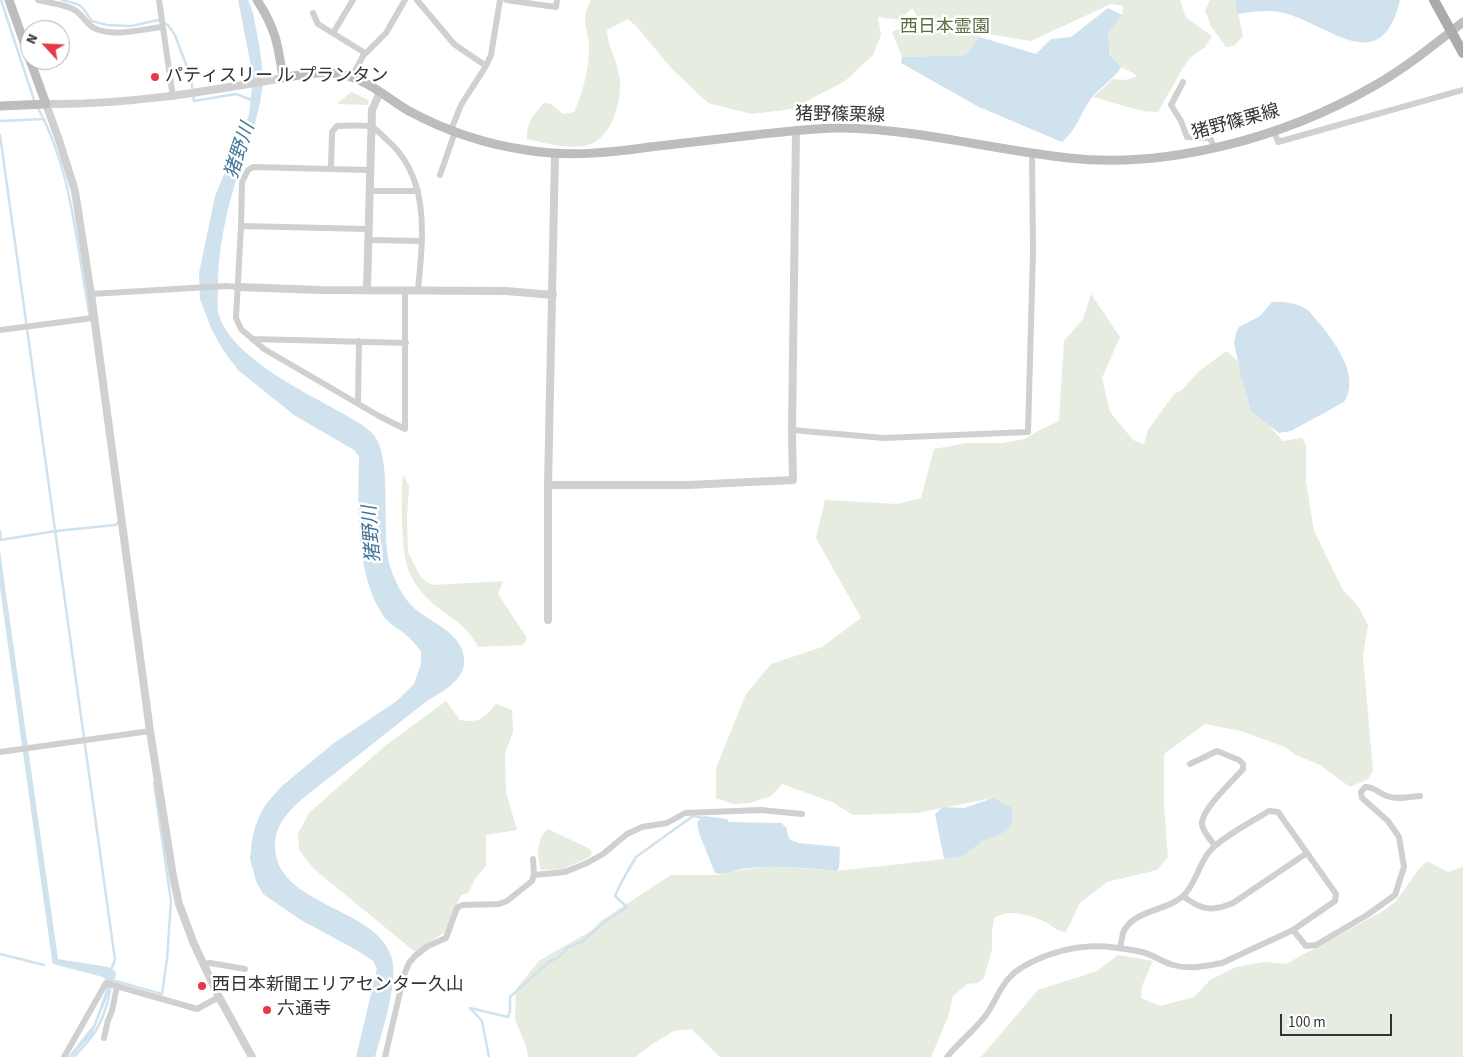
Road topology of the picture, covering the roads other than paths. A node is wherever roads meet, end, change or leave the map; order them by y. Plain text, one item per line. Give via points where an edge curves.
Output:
1 (10, 0) edge
2 (38, 0) edge
3 (159, 0) edge
4 (257, 0) edge
5 (353, 0) edge
6 (405, 0) edge
7 (417, 0) edge
8 (500, 0) edge
9 (506, 0) edge
10 (557, 0) edge
11 (1434, 0) edge
12 (313, 13) dead end
13 (1463, 22) edge
14 (163, 27) junction
15 (20, 30) edge
16 (1451, 32) junction
17 (333, 33) junction
18 (1463, 52) edge
19 (365, 53) junction
20 (486, 66) junction
21 (34, 70) edge
22 (352, 77) junction
23 (283, 78) junction
24 (1183, 82) dead end
25 (1463, 90) edge
26 (380, 92) junction
27 (173, 97) junction
28 (46, 104) junction
29 (0, 106) edge
30 (371, 127) junction
31 (796, 130) junction
32 (453, 131) junction
33 (1274, 131) junction
34 (1214, 147) junction
35 (1032, 153) junction
36 (555, 154) junction
37 (331, 169) junction
38 (370, 170) junction
39 (440, 175) dead end
40 (369, 191) junction
41 (418, 192) junction
42 (241, 226) junction
43 (368, 229) junction
44 (368, 240) junction
45 (422, 241) junction
46 (238, 287) junction
47 (367, 289) junction
48 (405, 290) junction
49 (418, 290) junction
50 (91, 294) junction
51 (553, 295) junction
52 (94, 318) junction
53 (0, 330) edge
54 (252, 339) junction
55 (359, 341) junction
56 (406, 343) junction
57 (358, 403) junction
58 (792, 430) junction
59 (548, 485) junction
60 (548, 620) dead end
61 (150, 731) junction
62 (0, 752) edge
63 (1190, 764) dead end
64 (1420, 796) dead end
65 (802, 814) dead end
66 (1215, 846) junction
67 (1307, 853) junction
68 (533, 859) dead end
69 (534, 875) junction
70 (1183, 896) junction
71 (1293, 930) junction
72 (1120, 948) junction
73 (204, 964) junction
74 (245, 969) dead end
75 (115, 985) junction
76 (219, 997) junction
77 (104, 1038) dead end
78 (64, 1057) edge
79 (252, 1057) edge
80 (385, 1057) edge
81 (947, 1057) edge

1 - 15 main road
2 - 14 street via 73,9 88,24 100,30 120,32
3 - 14 street
4 - 23 main road via 268,16 277,40
5 - 17 street
6 - 19 street via 386,33
7 - 20 street via 454,44
8 - 20 street
9 - 10 street via 556,7
11 - 16 main road
12 - 17 street via 318,24
13 - 16 main road, 猪野篠栗線
14 - 27 street
16 - 18 main road
16 - 33 main road, 猪野篠栗線 via 1375,86 1317,115
17 - 19 street
19 - 22 street
20 - 32 street via 460,105
21 - 28 main road
22 - 23 main road, 猪野篠栗線 via 320,72
22 - 26 main road, 猪野篠栗線
23 - 27 street
24 - 34 street via 1171,105 1187,137 1210,138
25 - 33 street via 1278,142
26 - 30 street via 372,110
26 - 32 main road, 猪野篠栗線 via 410,111
27 - 28 street
28 - 29 main road
28 - 50 street via 75,191
30 - 37 street via 337,126 332,132
30 - 38 street
30 - 41 street via 398,149 412,170
31 - 35 main road, 猪野篠栗線 via 871,130
31 - 36 main road, 猪野篠栗線 via 605,153
31 - 58 street
32 - 36 main road, 猪野篠栗線 via 500,145
32 - 39 street
33 - 34 main road, 猪野篠栗線
34 - 35 main road, 猪野篠栗線 via 1148,159 1106,161
35 - 58 street via 1033,279 1028,432 884,438
36 - 51 street
37 - 38 street
37 - 42 street via 253,167 248,170 242,182
38 - 40 street
40 - 41 street
40 - 43 street
41 - 45 street
42 - 43 street
42 - 46 street
43 - 44 street
44 - 45 street
44 - 47 street
45 - 49 street
46 - 47 street
46 - 50 street
46 - 54 street via 236,318
47 - 48 street
48 - 49 street
48 - 56 street
49 - 51 street
50 - 52 street
51 - 59 street
52 - 53 street
52 - 61 street
54 - 55 street
54 - 57 street
55 - 56 street
55 - 57 street
56 - 57 street via 406,429
58 - 59 street via 793,480 688,485
59 - 60 street
61 - 62 street
61 - 73 street via 179,904
63 - 66 street via 1217,751 1243,764 1243,769 1210,805 1202,822
64 - 71 street via 1386,796 1372,787 1365,787 1361,792 1362,798 1388,821 1399,837 1404,868 1395,895 1316,945 1306,946
65 - 69 street via 761,810 685,813 667,823 642,827 627,834 602,854 565,872
66 - 67 street via 1269,811 1278,812
66 - 70 street
67 - 70 street via 1221,908 1209,909
67 - 71 street via 1336,894 1335,901
68 - 69 street
69 - 80 street via 532,881 507,901 457,908 446,938 414,956 404,975
70 - 72 street via 1168,906 1131,921
71 - 72 street via 1222,963 1198,967 1184,968 1145,953
72 - 81 street via 1071,947 1011,974 986,1015
73 - 74 street
73 - 76 street
75 - 76 street via 197,1009
75 - 77 street
75 - 78 street via 106,983
76 - 79 street

